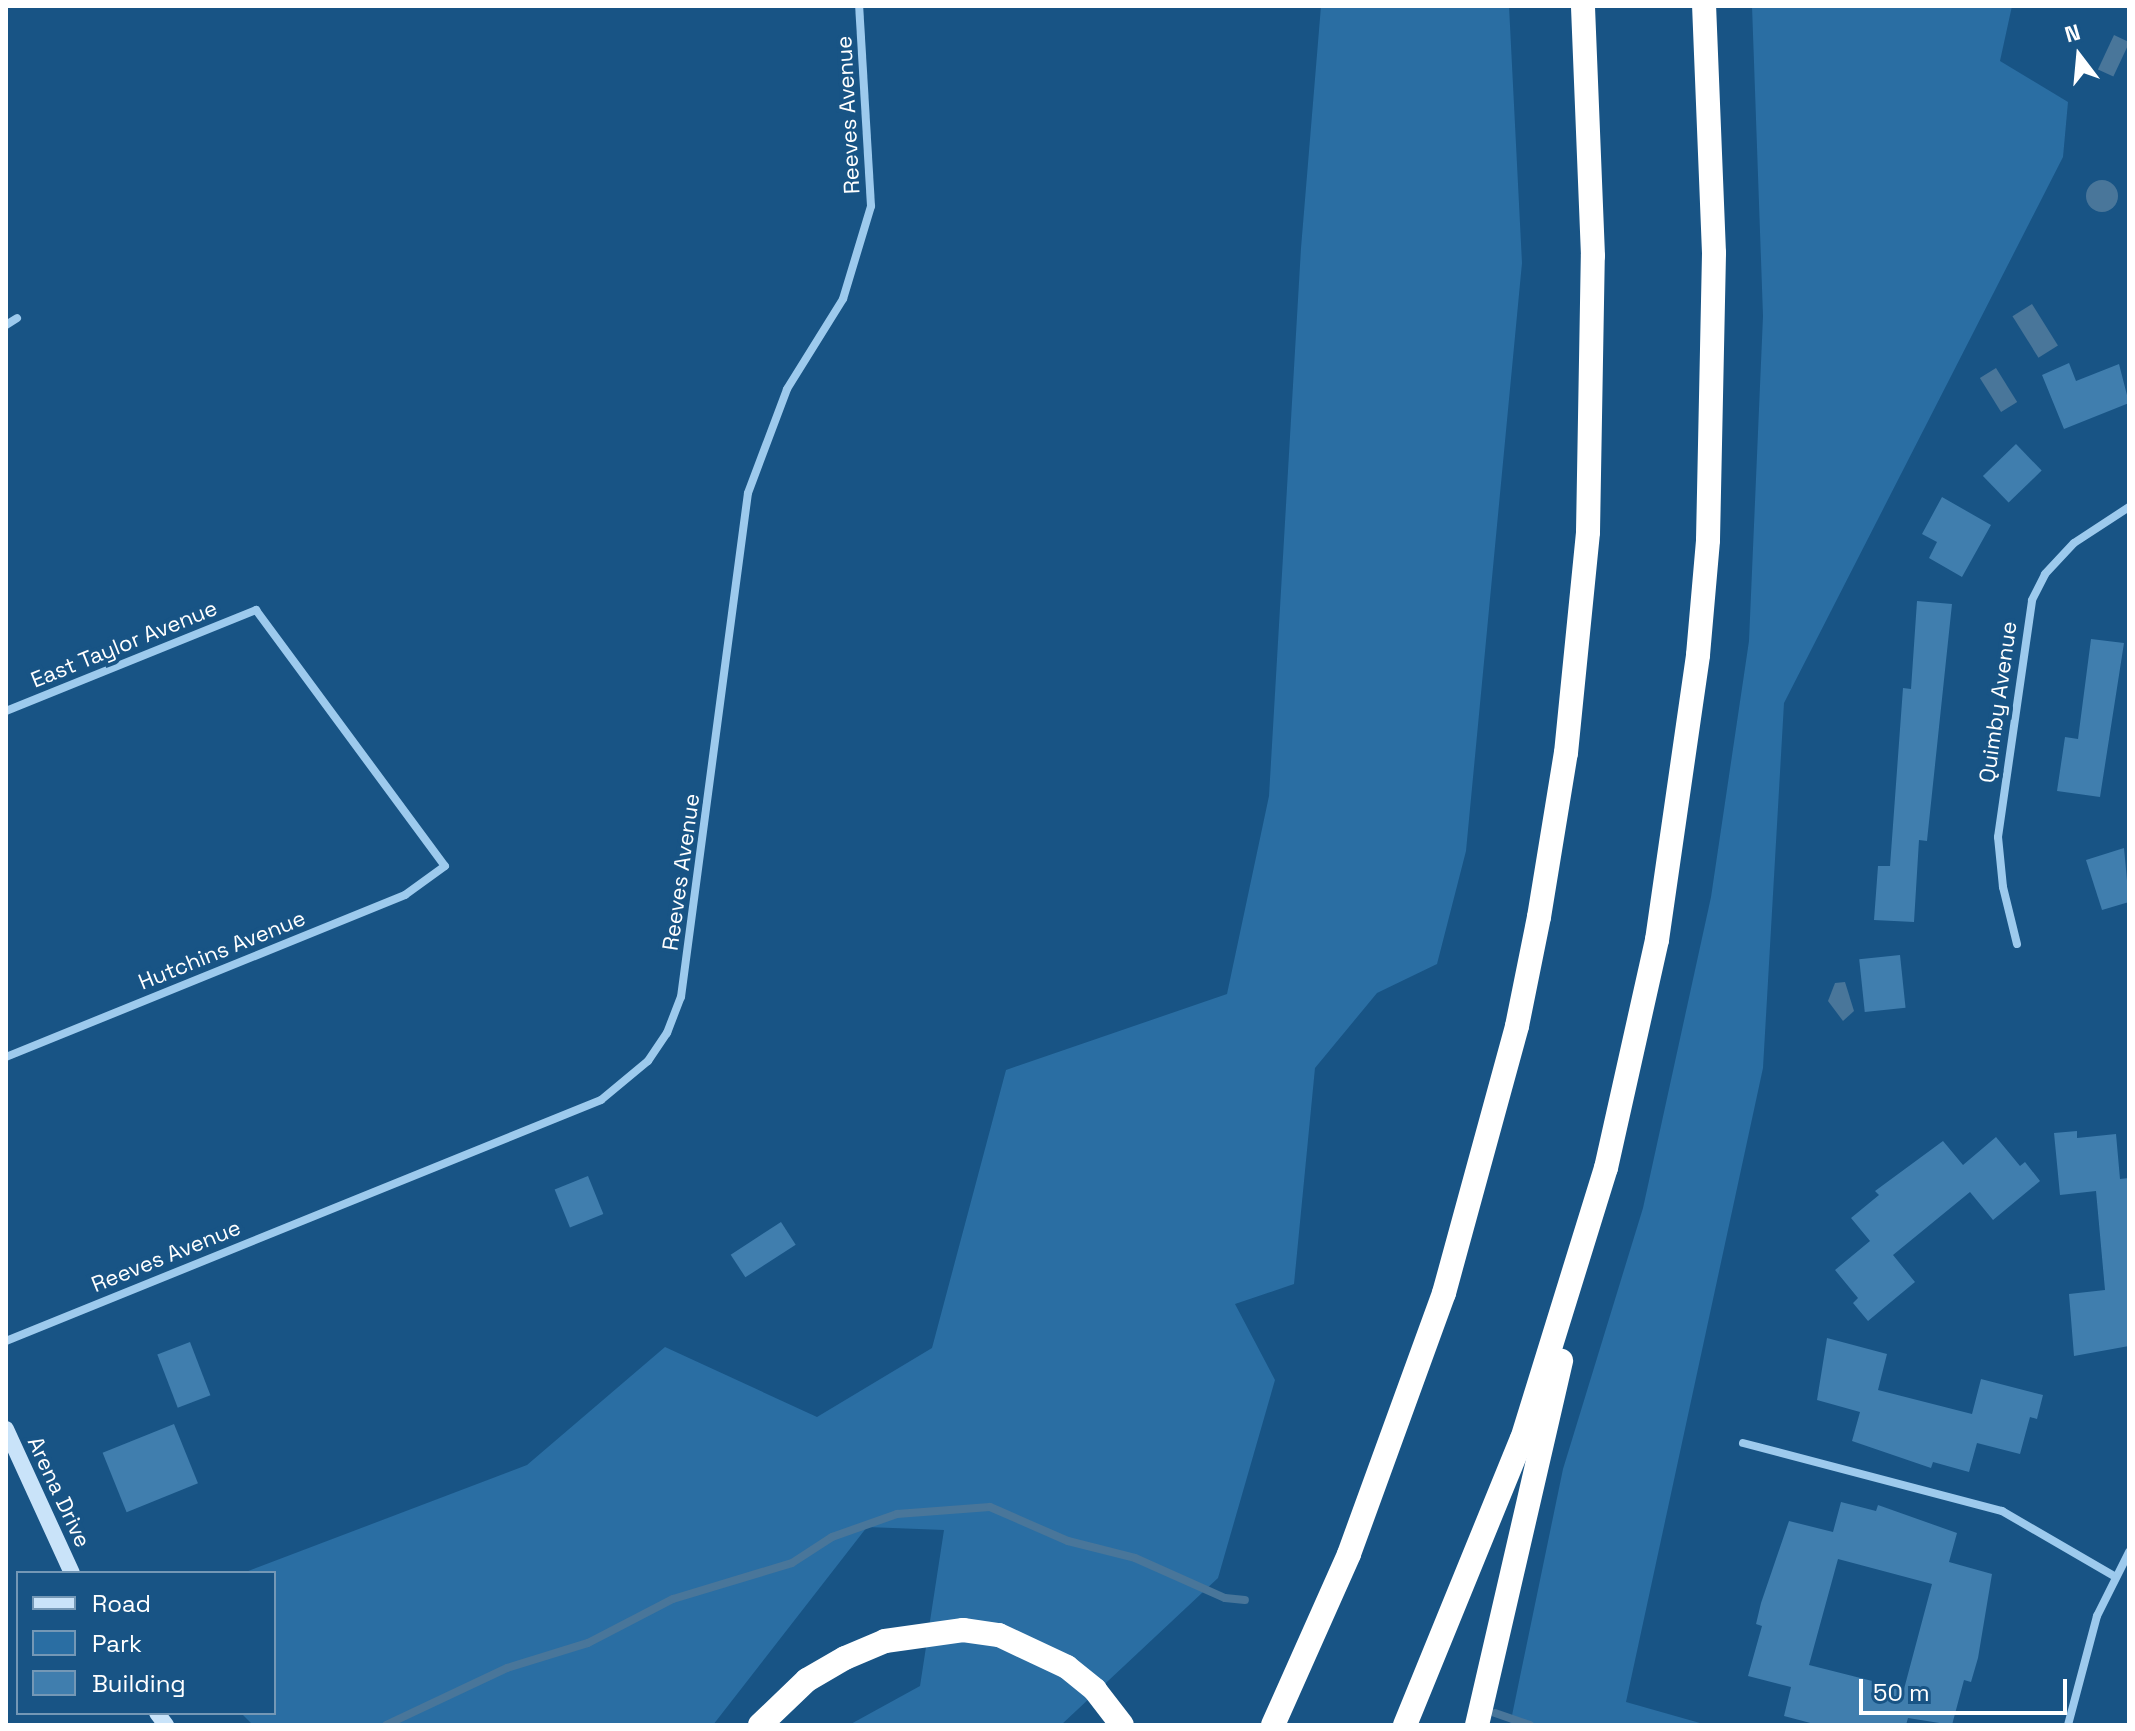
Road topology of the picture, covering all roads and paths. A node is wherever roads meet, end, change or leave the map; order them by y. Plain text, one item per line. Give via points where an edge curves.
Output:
1 (859, 6) edge
2 (1583, 6) edge
3 (1704, 6) edge
4 (17, 318) dead end
5 (6, 325) edge
6 (2129, 507) edge
7 (6, 711) edge
8 (445, 866) joint
9 (2017, 944) dead end
10 (6, 1057) edge
11 (1606, 1168) junction
12 (6, 1341) edge
13 (6, 1429) edge
14 (1743, 1443) dead end
15 (2129, 1552) edge
16 (71, 1571) edge
17 (2114, 1576) junction
18 (760, 1725) edge
19 (1122, 1725) edge
20 (1273, 1725) edge
21 (1405, 1725) edge
22 (1477, 1725) edge
23 (2068, 1725) edge

1 - 12 street, Reeves Avenue via 871,206 843,299 787,389 748,493 681,997 667,1033 648,1061 601,1100
2 - 20 highway via 1593,422 1579,643 1539,917 1517,1026 1444,1293 1349,1554
3 - 11 highway via 1714,253 1713,426 1700,641 1657,940
4 - 5 street
6 - 9 street, Quimby Avenue via 2074,543 2045,574 2032,600 1998,837
7 - 8 street, East Taylor Avenue via 256,610
8 - 10 street, Hutchins Avenue via 405,895
11 - 21 highway via 1522,1439
11 - 22 highway
13 - 16 main road, Arena Drive
14 - 17 street via 2002,1511
15 - 17 street
17 - 23 street via 2097,1616
18 - 19 highway via 807,1680 845,1658 885,1641 963,1630 1036,1649 1067,1667 1095,1690

